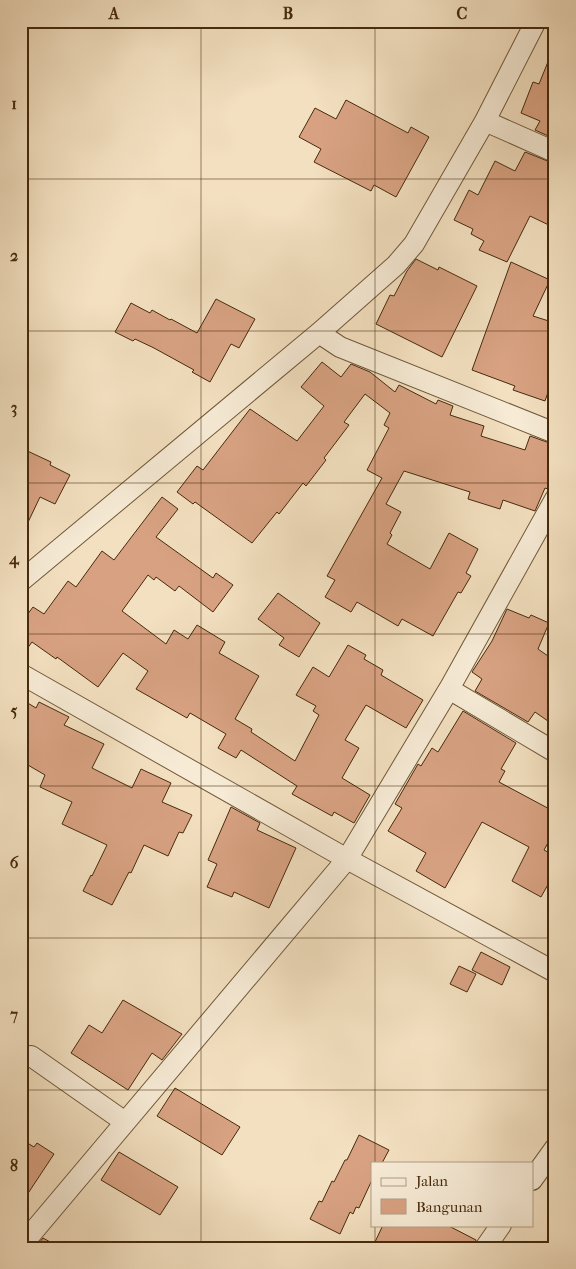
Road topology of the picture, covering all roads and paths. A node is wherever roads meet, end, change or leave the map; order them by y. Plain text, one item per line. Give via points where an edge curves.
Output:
1 (536, 21) edge
2 (485, 120) junction
3 (555, 152) edge
4 (319, 333) junction
5 (555, 433) edge
6 (555, 499) edge
7 (21, 582) edge
8 (21, 674) edge
9 (448, 689) junction
10 (555, 752) edge
11 (347, 859) junction
12 (555, 972) edge
13 (31, 1056) dead end
14 (125, 1122) junction
15 (555, 1148) edge
16 (534, 1177) edge
17 (500, 1226) edge
18 (21, 1246) edge
19 (485, 1248) edge

1 - 2 street
2 - 3 street
2 - 4 street via 414,244 396,265
4 - 5 street via 340,346
4 - 7 street
6 - 9 street
8 - 11 street
9 - 10 street
9 - 11 street
11 - 12 street
11 - 14 street
13 - 14 street
14 - 18 street
15 - 16 street
17 - 19 street

